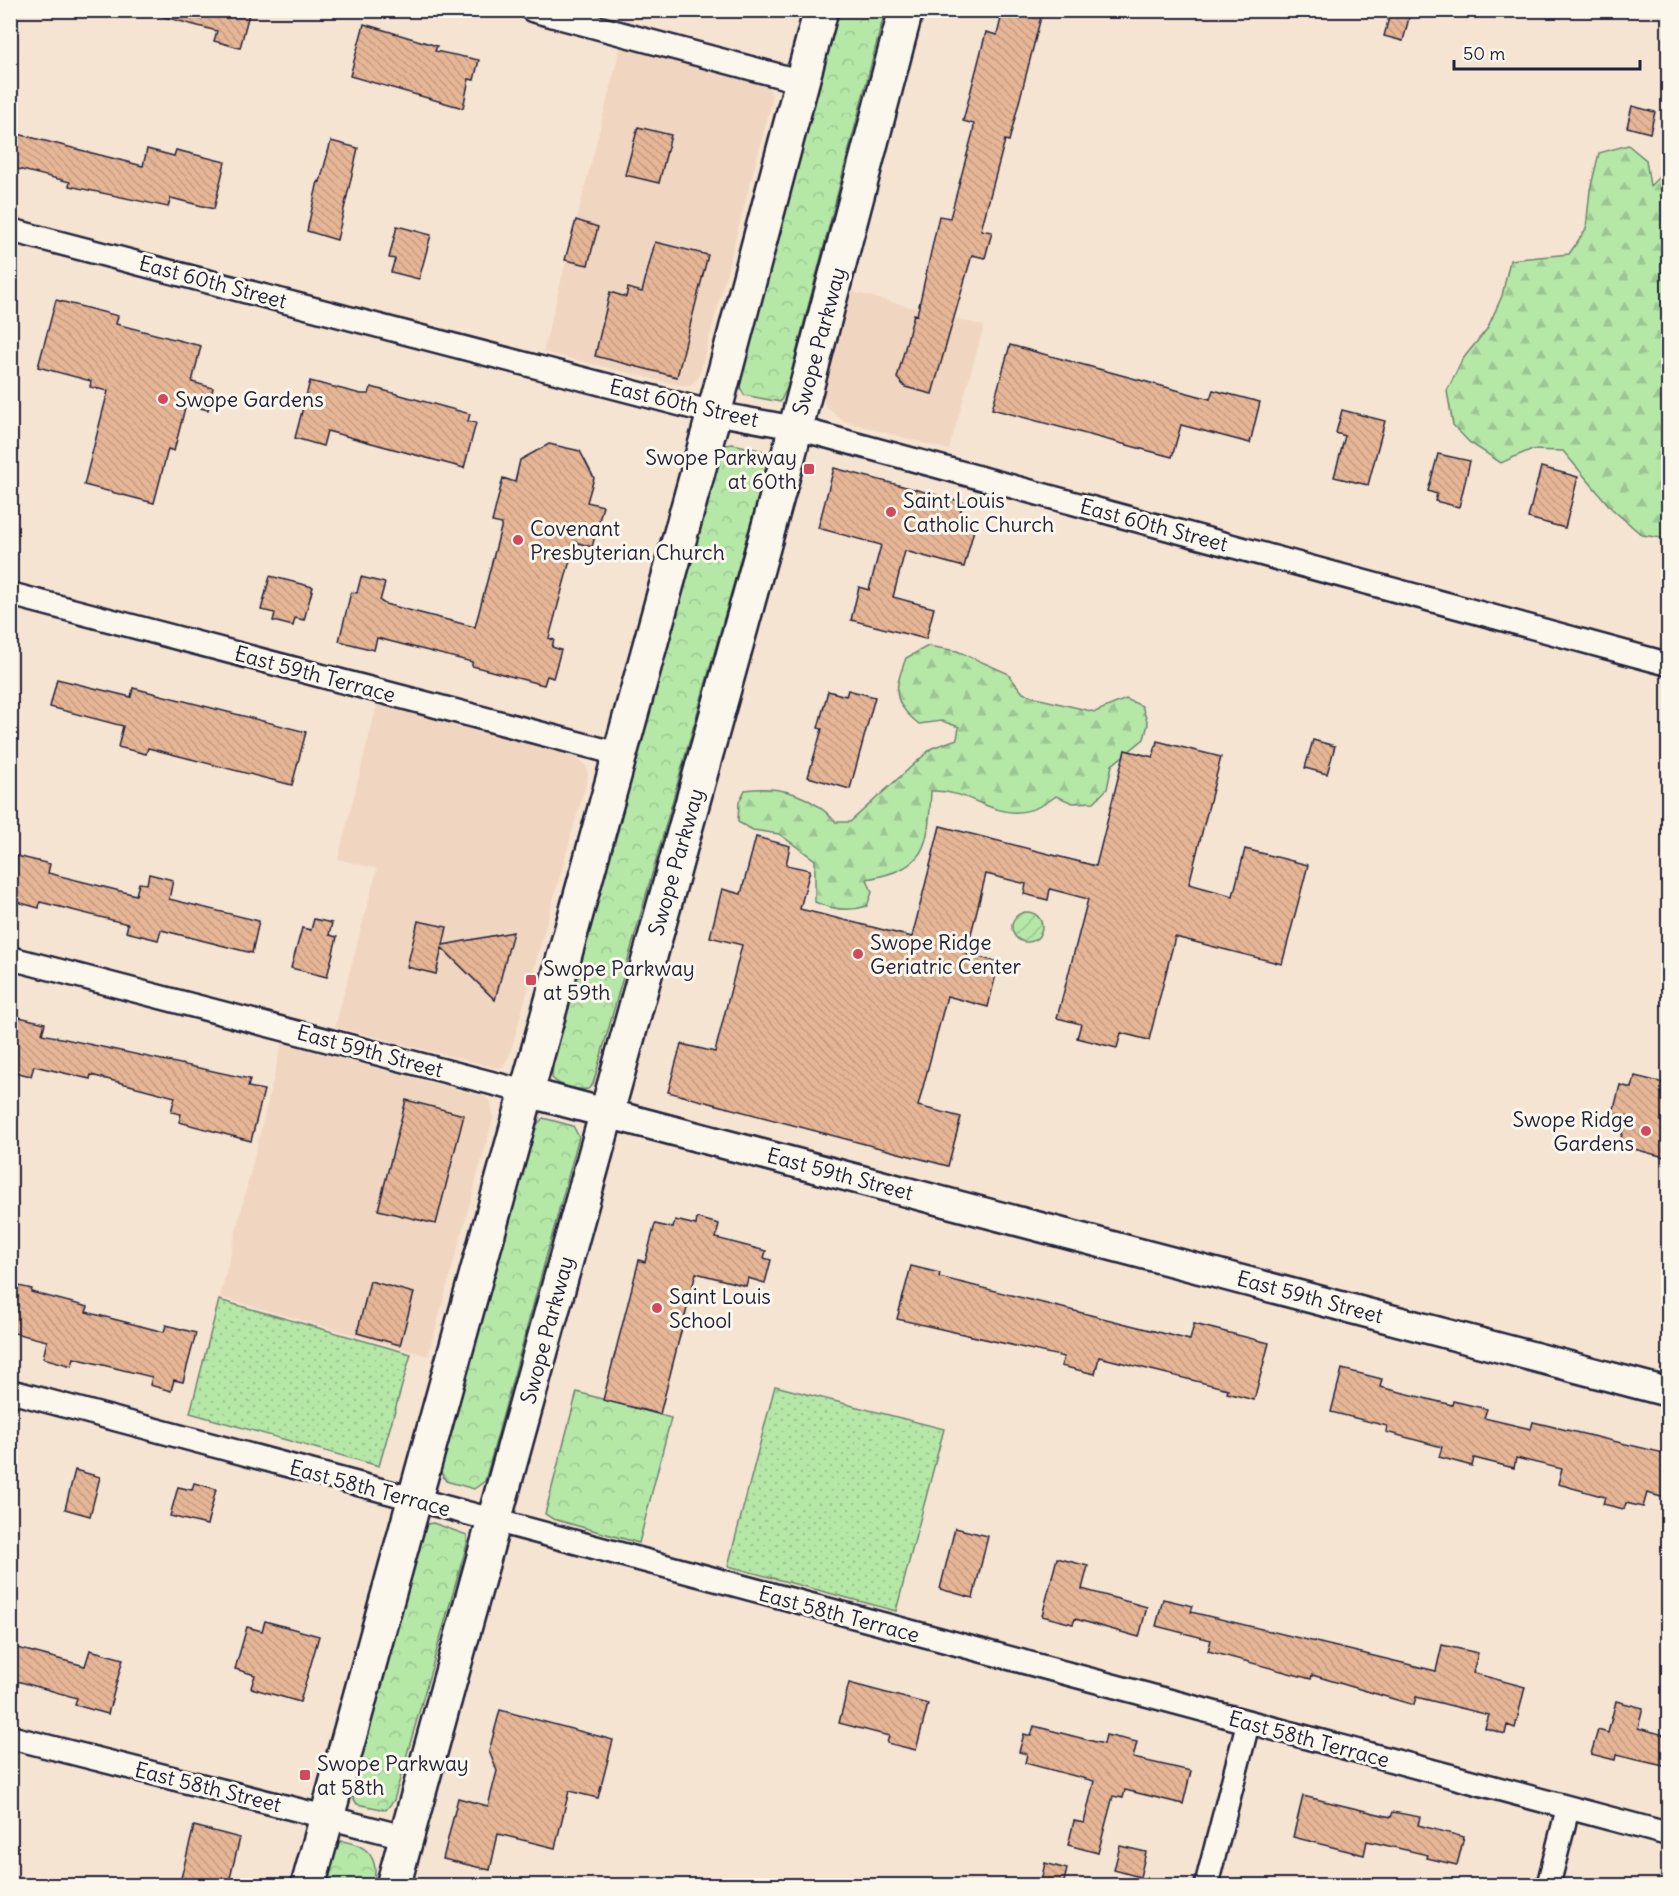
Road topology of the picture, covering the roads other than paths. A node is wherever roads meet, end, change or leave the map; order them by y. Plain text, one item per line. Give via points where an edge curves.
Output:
1 (532, 10) edge
2 (820, 10) edge
3 (906, 10) edge
4 (803, 82) junction
5 (10, 230) edge
6 (714, 413) junction
7 (796, 428) junction
8 (10, 594) edge
9 (1668, 664) edge
10 (619, 754) junction
11 (10, 958) edge
12 (526, 1092) junction
13 (606, 1112) junction
14 (10, 1391) edge
15 (1668, 1392) edge
16 (414, 1499) junction
17 (495, 1522) junction
18 (1248, 1723) junction
19 (10, 1737) edge
20 (1568, 1808) junction
21 (326, 1817) junction
22 (1668, 1834) edge
23 (405, 1837) junction
24 (308, 1886) edge
25 (393, 1886) edge
26 (1206, 1886) edge
27 (1548, 1886) edge

1 - 4 street
2 - 4 main road
3 - 7 main road, Swope Parkway
4 - 6 main road
5 - 6 street, East 60th Street
6 - 7 street, East 60th Street
6 - 10 main road
7 - 9 street, East 60th Street
7 - 13 main road, Swope Parkway
8 - 10 street, East 59th Terrace
10 - 12 main road
11 - 12 street, East 59th Street
12 - 13 street, East 59th Street
12 - 16 main road
13 - 15 street, East 59th Street
13 - 17 main road, Swope Parkway
14 - 16 street, East 58th Terrace
16 - 17 street, East 58th Terrace
16 - 21 main road
17 - 18 street, East 58th Terrace
17 - 23 main road, Swope Parkway
18 - 20 street, East 58th Terrace
18 - 26 street
19 - 21 street, East 58th Street
20 - 22 street, East 58th Terrace
20 - 27 street
21 - 23 street, East 58th Street
21 - 24 main road
23 - 25 main road, Swope Parkway

